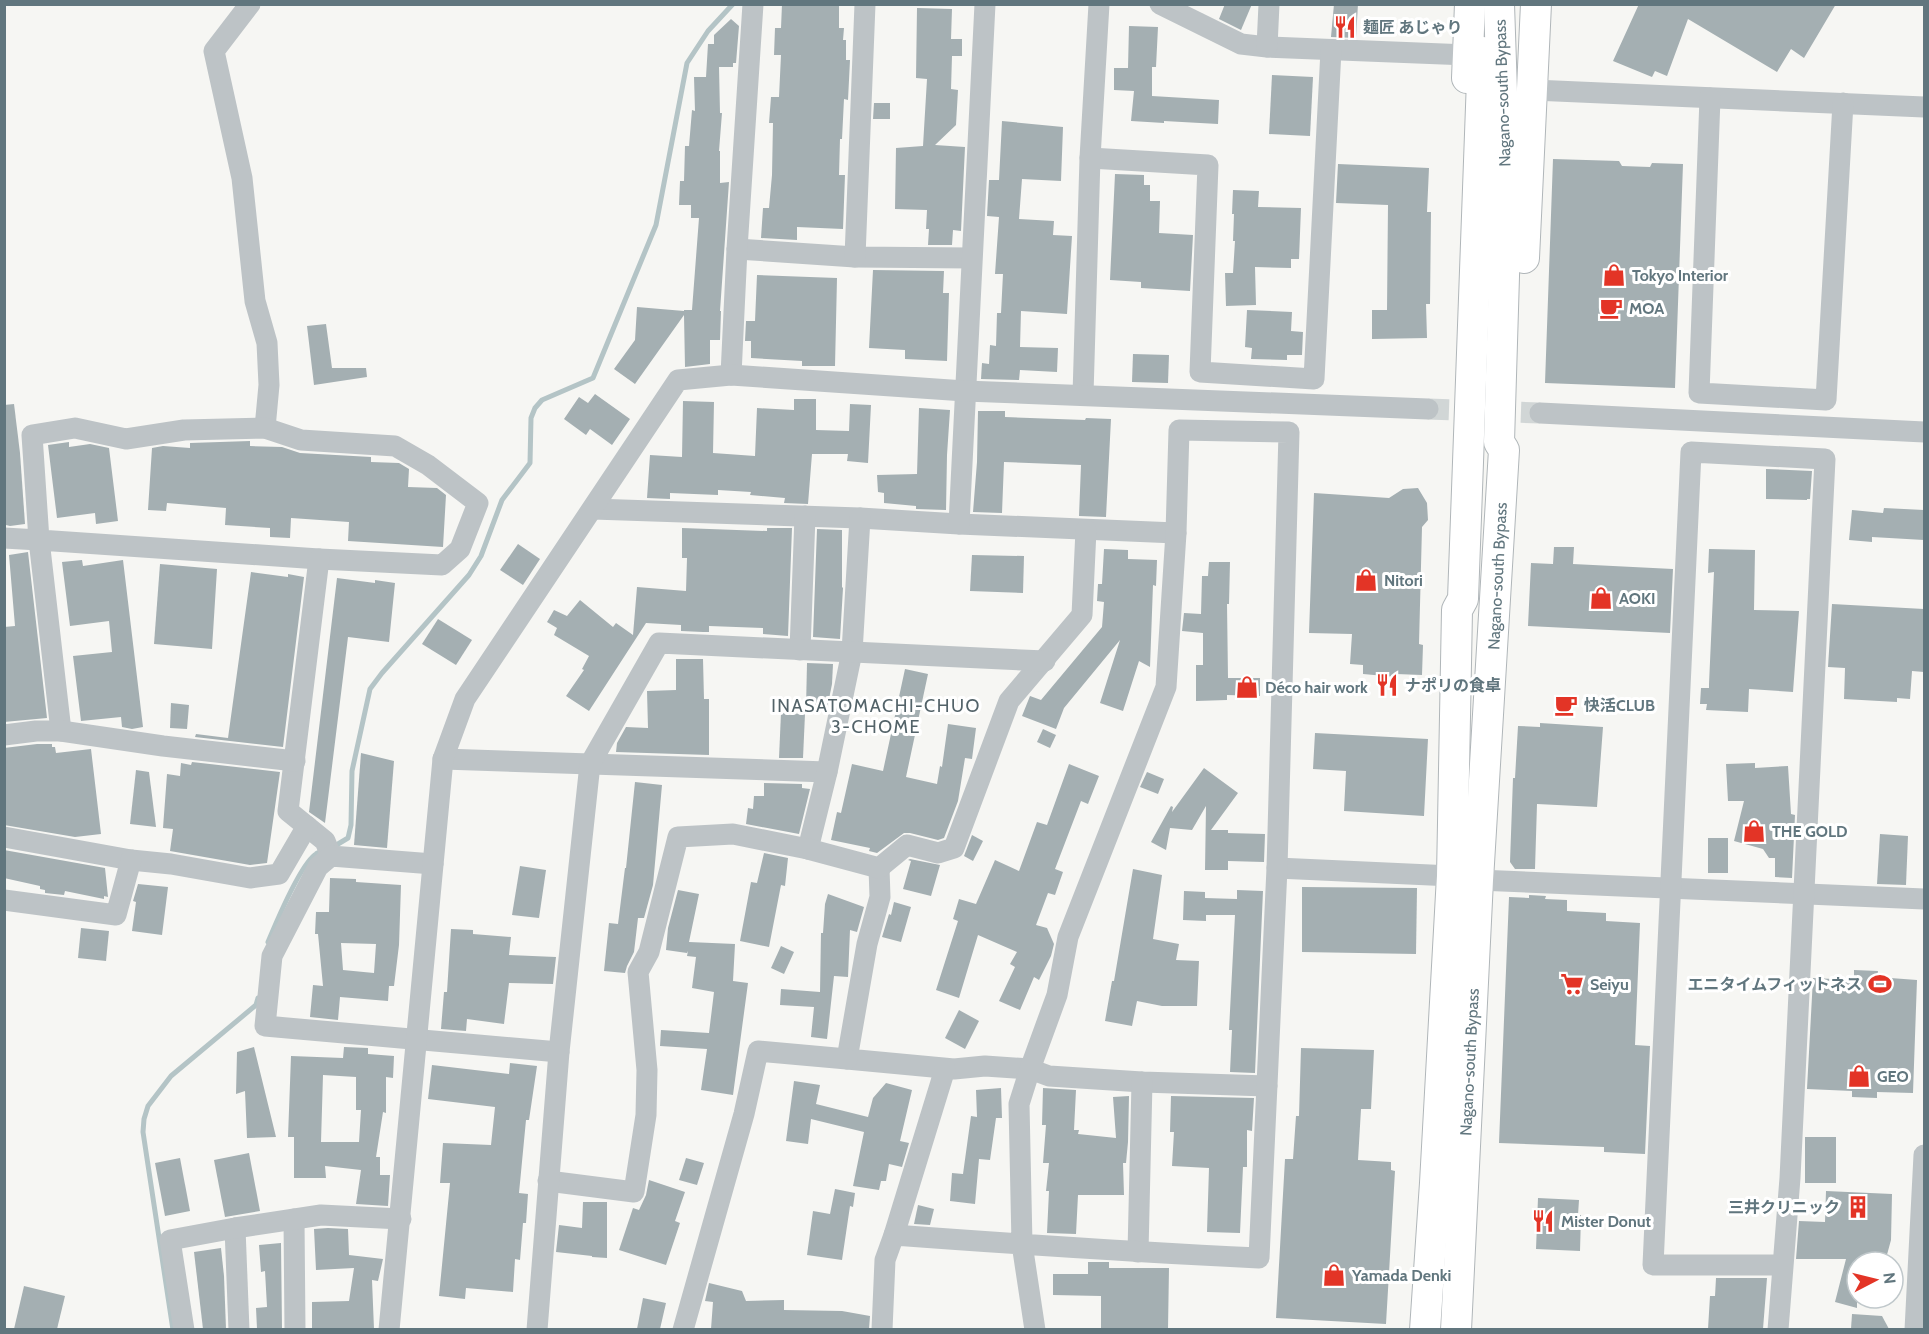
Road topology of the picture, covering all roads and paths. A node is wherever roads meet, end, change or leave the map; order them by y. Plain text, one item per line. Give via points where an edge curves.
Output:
1 (250, 4) edge
2 (753, 4) edge
3 (865, 4) edge
4 (985, 4) edge
5 (1099, 4) edge
6 (1160, 4) edge
7 (1269, 4) edge
8 (1470, 4) edge
9 (1485, 4) edge
10 (1499, 4) edge
11 (1536, 4) edge
12 (1267, 47) junction
13 (1331, 50) junction
14 (1468, 55) junction
15 (1533, 90) junction
16 (1710, 98) junction
17 (1843, 103) junction
18 (1924, 107) edge
19 (1090, 158) junction
20 (737, 249) junction
21 (855, 257) junction
22 (971, 258) junction
23 (731, 375) junction
24 (965, 391) junction
25 (1083, 395) junction
26 (1428, 409) tunnel mouth
27 (1540, 413) tunnel mouth
28 (266, 428) junction
29 (1924, 432) edge
30 (1504, 450) junction
31 (593, 509) junction
32 (805, 516) junction
33 (860, 518) junction
34 (958, 524) junction
35 (1086, 530) junction
36 (1176, 533) junction
37 (4, 538) edge
38 (39, 540) junction
39 (320, 560) junction
40 (1457, 610) junction
41 (800, 650) junction
42 (852, 652) junction
43 (1045, 661) junction
44 (61, 731) junction
45 (4, 735) edge
46 (443, 759) junction
47 (295, 761) junction
48 (590, 764) junction
49 (827, 772) junction
50 (307, 826) junction
51 (4, 837) edge
52 (328, 849) junction
53 (808, 849) junction
54 (131, 860) junction
55 (433, 864) junction
56 (879, 868) junction
57 (1277, 868) junction
58 (1465, 878) junction
59 (1679, 887) junction
60 (1804, 892) junction
61 (1924, 899) edge
62 (4, 900) edge
63 (417, 1041) junction
64 (559, 1052) junction
65 (847, 1059) junction
66 (945, 1069) junction
67 (1030, 1069) junction
68 (1142, 1082) junction
69 (1267, 1086) junction
70 (1924, 1155) edge
71 (1672, 1172) dead end
72 (548, 1181) junction
73 (294, 1219) junction
74 (401, 1219) junction
75 (235, 1228) junction
76 (894, 1235) junction
77 (1022, 1244) junction
78 (1138, 1252) junction
79 (1783, 1265) junction
80 (184, 1329) edge
81 (238, 1329) edge
82 (295, 1329) edge
83 (389, 1329) edge
84 (537, 1329) edge
85 (683, 1329) edge
86 (882, 1329) edge
87 (1035, 1329) edge
88 (1425, 1329) edge
89 (1456, 1329) edge
90 (1778, 1329) edge
91 (1915, 1329) edge

1 - 28 street via 213,51 242,178 255,301 267,343
2 - 20 street
3 - 21 street
4 - 22 street
5 - 19 street
6 - 12 street via 1241,44
7 - 12 street
8 - 14 highway
9 - 40 highway, Nagano-south Bypass via 1463,599
10 - 30 highway, Nagano-south Bypass via 1506,210 1499,442
11 - 15 highway
12 - 13 street
13 - 14 street
13 - 19 street via 1314,379 1200,372 1208,165
14 - 40 highway via 1455,395 1453,600
15 - 16 street
15 - 30 highway via 1511,442
16 - 17 street
16 - 17 street via 1699,393 1826,400
17 - 18 street
19 - 25 street
20 - 21 street
20 - 23 street
21 - 22 street
22 - 24 street
23 - 24 street
23 - 31 street via 678,380
24 - 25 street
24 - 34 street
25 - 26 street
27 - 29 street
28 - 38 street via 184,430 126,439 75,428 32,435
28 - 39 street via 301,440 395,446 428,465 478,503 460,549 442,565
30 - 58 highway, Nagano-south Bypass
31 - 32 street
31 - 46 street via 465,699
32 - 33 street
32 - 41 street
33 - 34 street
33 - 42 street
34 - 35 street
35 - 36 street
35 - 43 street via 1082,615
36 - 57 street via 1179,430 1289,432
36 - 67 street via 1166,687 1068,937 1057,995
37 - 38 street
38 - 39 street
38 - 44 street
39 - 47 street
40 - 58 highway, Nagano-south Bypass
41 - 42 street
41 - 48 street via 659,643
42 - 43 street
42 - 49 street
43 - 56 street via 1010,701 954,848 938,853 907,845
44 - 45 street
44 - 47 street
46 - 48 street
46 - 55 street
47 - 50 street via 288,811
48 - 49 street
48 - 64 street
49 - 53 street
50 - 52 street
50 - 54 street via 279,874 250,878
51 - 54 street
52 - 55 street
52 - 63 street via 272,956 265,1026
53 - 56 street
53 - 72 street via 733,834 678,837 649,952 638,972 647,1070 646,1115 634,1192
54 - 62 street via 116,915
55 - 63 street
56 - 65 street via 880,897 867,944
57 - 58 street
57 - 69 street
58 - 59 street
58 - 88 highway, Nagano-south Bypass
58 - 89 highway, Nagano-south Bypass
59 - 60 street
59 - 60 street via 1691,452 1825,459
59 - 71 street
59 - 79 street via 1653,1265
60 - 61 street
60 - 79 street
63 - 64 street
63 - 74 street
64 - 72 street
65 - 66 street
65 - 85 street via 758,1051
66 - 67 street
66 - 76 street
67 - 68 street via 1049,1076
67 - 77 street via 1019,1104
68 - 69 street
68 - 78 street
69 - 78 street via 1259,1258
70 - 91 street
72 - 84 street
73 - 74 street via 321,1215
73 - 75 street
73 - 82 street
74 - 83 street
75 - 80 street via 170,1240
75 - 81 street
76 - 77 street
76 - 86 street via 885,1260
77 - 78 street
77 - 87 street
79 - 90 street

